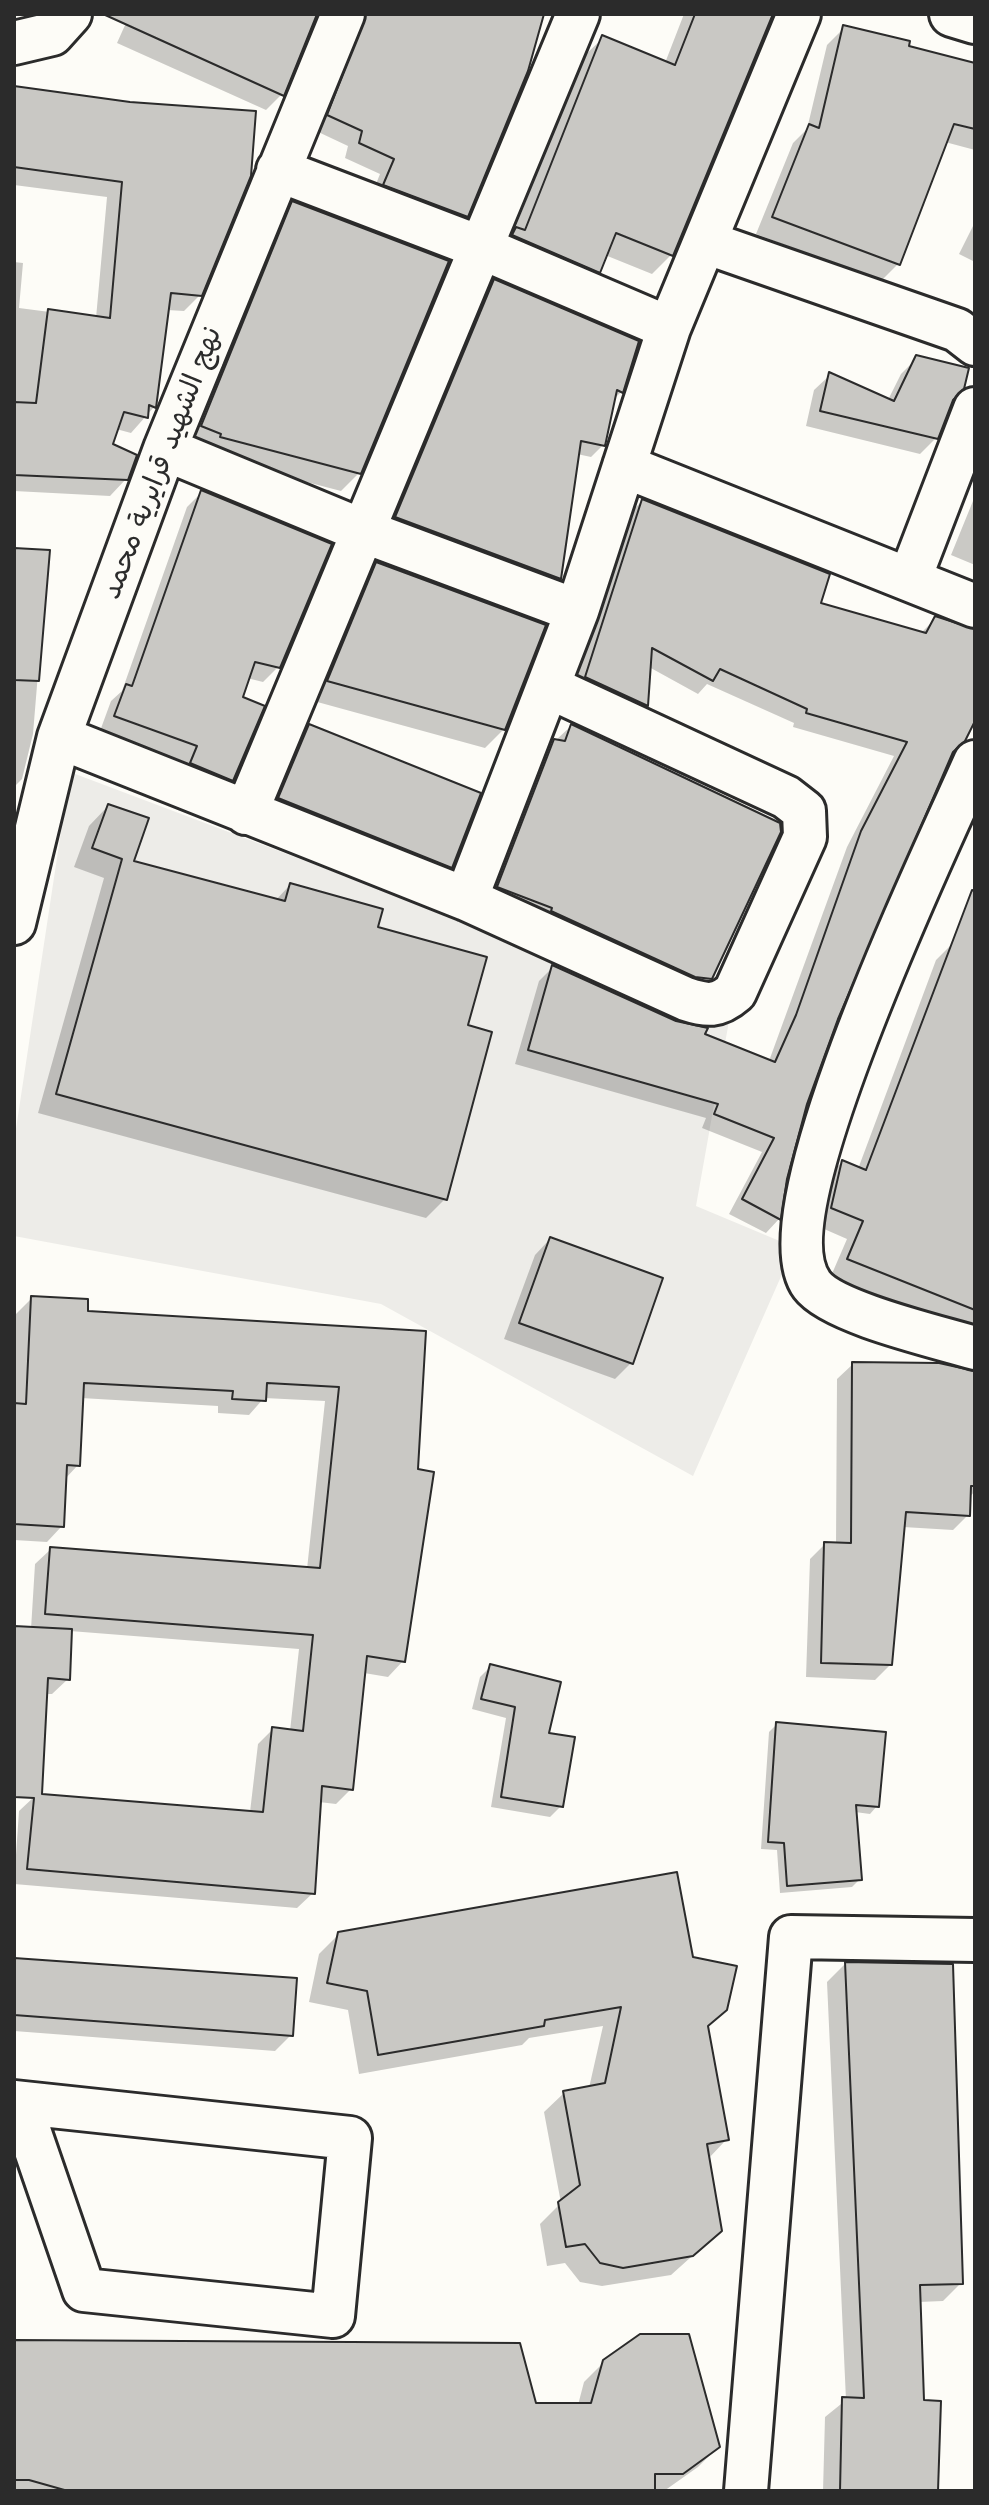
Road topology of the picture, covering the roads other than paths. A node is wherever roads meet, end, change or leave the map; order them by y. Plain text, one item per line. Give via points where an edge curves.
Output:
1 (70, 14) edge
2 (343, 14) edge
3 (578, 14) edge
4 (799, 14) edge
5 (952, 14) edge
6 (975, 21) edge
7 (14, 43) edge
8 (278, 170) junction
9 (705, 242) junction
10 (482, 248) junction
11 (669, 328) junction
12 (975, 344) edge
13 (975, 409) edge
14 (165, 449) junction
15 (624, 466) junction
16 (363, 531) junction
17 (910, 578) junction
18 (975, 606) edge
19 (577, 611) junction
20 (549, 687) junction
21 (59, 737) junction
22 (975, 762) edge
23 (246, 813) junction
24 (466, 899) junction
25 (14, 923) edge
26 (975, 1348) edge
27 (975, 1940) edge
28 (17, 2103) edge
29 (746, 2491) edge

1 - 7 street via 52,34
2 - 8 street, نهج الشهيد قرايرية محمد
3 - 10 street
4 - 9 street
5 - 6 street
8 - 10 street
8 - 14 street, نهج الشهيد قرايرية محمد
9 - 11 street
9 - 12 street via 957,330
10 - 11 street
10 - 16 street
11 - 15 street
13 - 17 street
14 - 16 street
14 - 21 street, نهج الشهيد قرايرية محمد
15 - 17 street
15 - 19 street
16 - 19 street
16 - 23 street
17 - 18 street
19 - 20 street
20 - 24 street
20 - 24 street via 798,804 807,822 805,837 735,992 715,1006 686,999
21 - 23 street
21 - 25 street, نهج الشهيد قرايرية محمد
22 - 26 street via 851,1047 812,1174 802,1246 810,1283 830,1300
23 - 24 street
27 - 29 street via 791,1937
28 - 28 street via 84,2290 333,2316 350,2138

